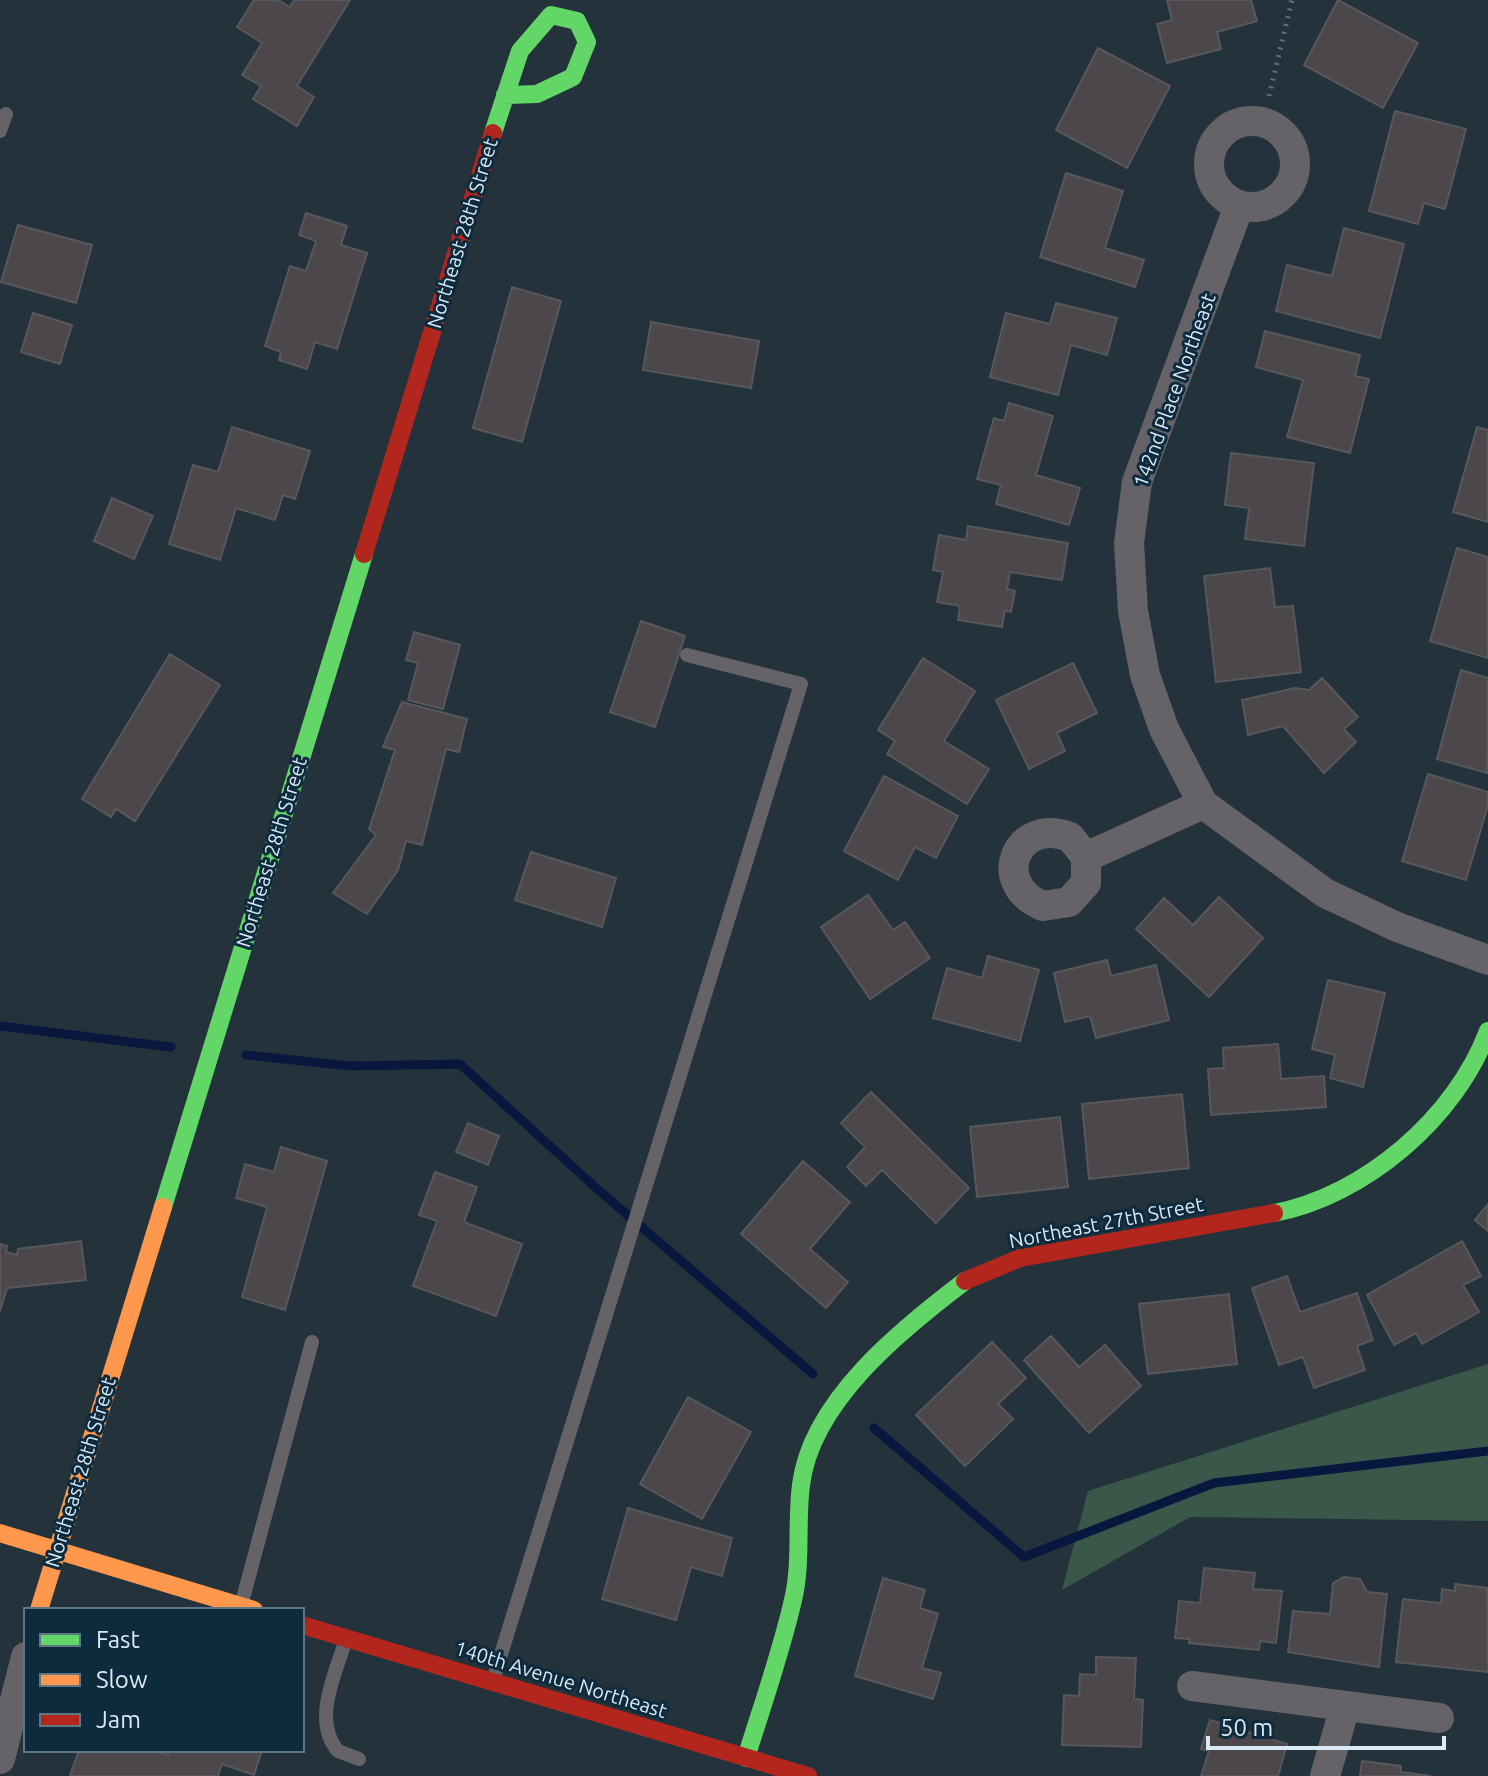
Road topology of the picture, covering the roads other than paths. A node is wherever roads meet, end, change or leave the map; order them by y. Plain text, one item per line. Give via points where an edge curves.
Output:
1 (505, 95) junction
2 (6, 114) dead end
3 (0, 131) edge
4 (1239, 206) dead end
5 (687, 655) dead end
6 (1203, 804) junction
7 (1086, 857) dead end
8 (1488, 960) edge
9 (1488, 1031) edge
10 (312, 1342) dead end
11 (0, 1533) edge
12 (55, 1550) junction
13 (40, 1608) edge
14 (247, 1608) edge
15 (304, 1626) edge
16 (346, 1638) junction
17 (24, 1665) edge
18 (492, 1681) junction
19 (1192, 1686) dead end
20 (1345, 1707) junction
21 (1439, 1718) dead end
22 (0, 1759) edge
23 (359, 1759) dead end
24 (744, 1767) edge
25 (808, 1776) edge
26 (1325, 1776) edge

1 - 1 street, Northeast 28th Street via 537,94 573,77 587,42 577,21 551,15 520,51
1 - 12 street, Northeast 28th Street
2 - 3 lane
4 - 6 street, 142nd Place Northeast via 1137,482 1129,543 1133,611 1145,675 1164,729
5 - 18 lane via 801,684
6 - 7 street
6 - 8 street, 142nd Place Northeast via 1325,893 1397,927
9 - 24 street, Northeast 27th Street via 1449,1103 1396,1153 1353,1181 1305,1207 1020,1258 968,1279 910,1323 853,1378 820,1430 801,1481 794,1598
10 - 14 lane
11 - 12 street
12 - 13 street, Northeast 28th Street
12 - 14 street
15 - 16 street, 140th Avenue Northeast
16 - 18 street, 140th Avenue Northeast
16 - 23 lane via 327,1702 326,1727 338,1751
17 - 22 street
18 - 24 street, 140th Avenue Northeast
19 - 20 street
20 - 21 street
20 - 26 street
24 - 25 street, 140th Avenue Northeast

